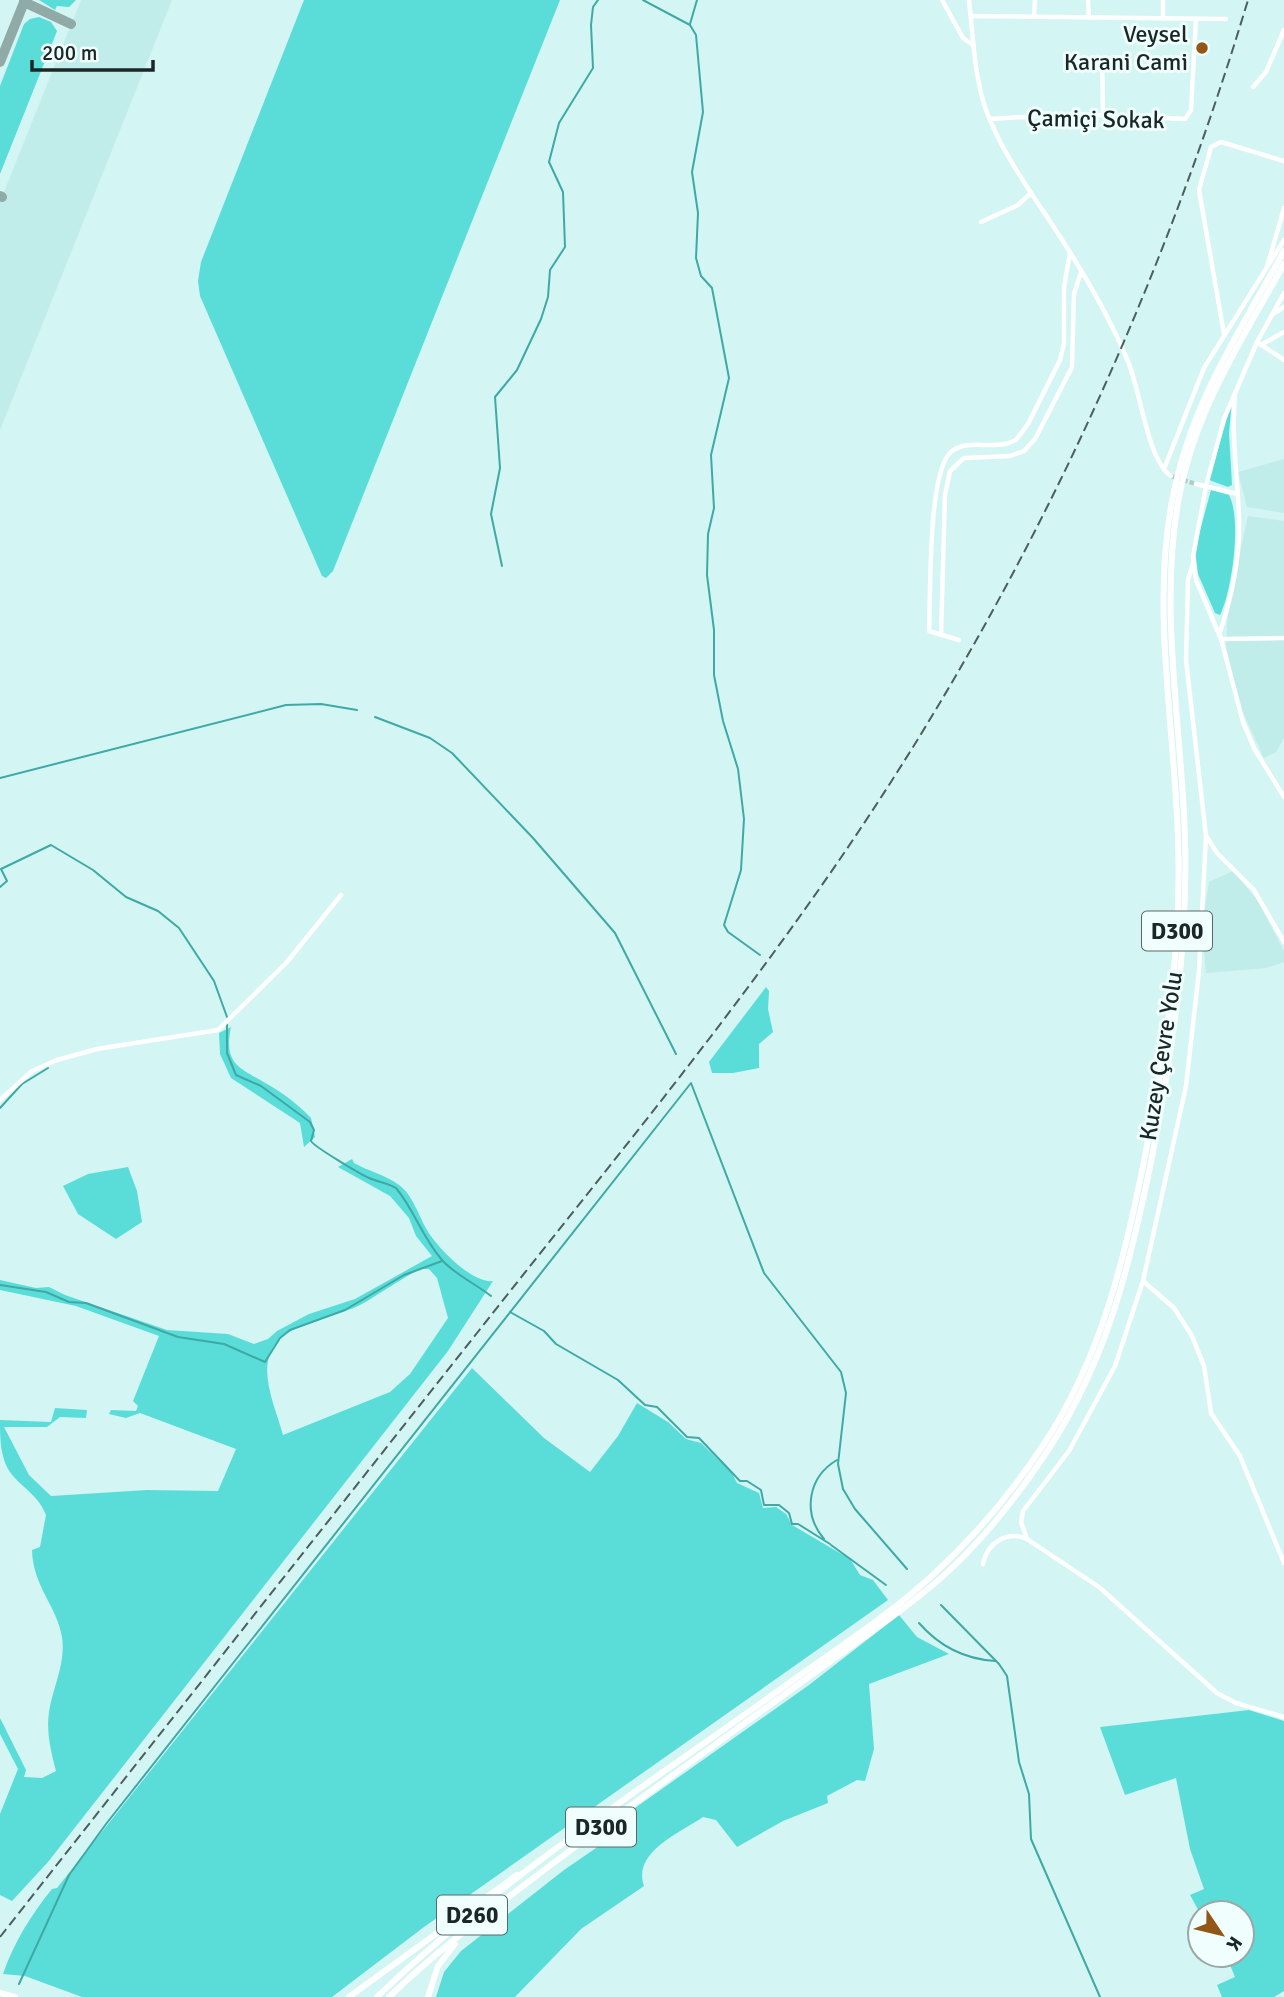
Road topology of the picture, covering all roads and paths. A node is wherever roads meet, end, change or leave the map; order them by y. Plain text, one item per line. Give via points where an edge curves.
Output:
1 (942, 0) edge
2 (969, 0) edge
3 (1035, 0) edge
4 (1163, 0) edge
5 (1088, 1) edge
6 (1034, 15) junction
7 (971, 16) junction
8 (1089, 17) junction
9 (1163, 19) junction
10 (1196, 19) junction
11 (1226, 19) dead end
12 (1284, 30) edge
13 (974, 46) junction
14 (1102, 59) dead end
15 (1253, 87) dead end
16 (1103, 116) junction
17 (990, 119) junction
18 (1284, 161) edge
19 (1032, 193) junction
20 (1284, 208) edge
21 (981, 222) dead end
22 (1284, 240) edge
23 (1284, 251) edge
24 (1070, 252) junction
25 (1284, 264) edge
26 (1267, 269) junction
27 (1081, 272) junction
28 (1284, 293) edge
29 (1284, 307) edge
30 (1272, 314) junction
31 (1284, 332) edge
32 (1224, 334) junction
33 (1259, 343) junction
34 (1284, 360) edge
35 (1237, 385) junction
36 (1163, 470) junction
37 (1171, 476) tunnel mouth
38 (1196, 484) tunnel mouth
39 (1206, 486) junction
40 (1238, 494) junction
41 (1193, 563) junction
42 (942, 635) junction
43 (1220, 637) junction
44 (1283, 638) edge
45 (958, 640) dead end
46 (1284, 797) edge
47 (1206, 836) junction
48 (341, 895) dead end
49 (1284, 942) edge
50 (0, 1100) edge
51 (1143, 1281) junction
52 (1027, 1539) junction
53 (1284, 1563) edge
54 (983, 1564) dead end
55 (935, 1578) junction
56 (1284, 1717) edge
57 (716, 1740) junction
58 (571, 1839) junction
59 (486, 1915) junction
60 (0, 1993) edge
61 (15, 1997) edge
62 (349, 1997) edge
63 (377, 1997) edge
64 (389, 1997) edge
65 (428, 1997) edge

1 - 13 street via 963,38
2 - 7 street
3 - 6 street
4 - 9 street
5 - 8 street
6 - 7 street
6 - 8 street
7 - 13 street
8 - 9 street
9 - 10 street
10 - 11 street
10 - 16 street, Çamiçi Sokak via 1188,116 1181,120
12 - 15 street via 1266,72
13 - 17 street via 978,81
14 - 16 street
16 - 17 street, Çamiçi Sokak
17 - 19 street
18 - 32 street via 1221,142 1211,147 1199,190
19 - 21 street via 1018,205
19 - 24 street
20 - 26 street
22 - 26 street
23 - 55 highway, Kuzey Çevre Yolu / D300 via 1207,389 1183,453 1167,526 1164,611 1178,842 1175,962 1165,1049 1118,1281 1089,1361 1045,1443
24 - 27 street
24 - 42 street via 1062,354 1030,420 1013,442 960,447 949,453 941,466 932,527 929,631
25 - 55 highway, Kuzey Çevre Yolu / D300 via 1213,391 1188,460 1174,527 1171,611 1185,843 1182,964 1172,1050 1125,1283 1085,1387 1050,1447 1009,1503
26 - 32 street
27 - 36 street via 1128,360
27 - 42 street via 1074,295 1072,367 1032,442 1010,456 964,458 950,471
28 - 30 street
29 - 30 street
30 - 33 street
31 - 33 street
32 - 36 street via 1204,368
33 - 34 street
33 - 35 street
35 - 39 street
35 - 40 street via 1233,438
36 - 37 street
38 - 39 street
39 - 40 street
39 - 41 street
40 - 43 street via 1238,559
41 - 43 street
41 - 47 street via 1188,580 1186,660
42 - 45 street
43 - 44 street
43 - 46 street via 1243,722
47 - 49 street via 1254,890
47 - 51 street via 1199,971 1186,1086
48 - 50 street via 287,962 218,1030 57,1059 27,1075
51 - 52 street via 1110,1375 1069,1451 1023,1511 1021,1522
51 - 53 street via 1174,1308 1192,1336 1204,1366 1212,1413 1240,1456
52 - 54 street via 1006,1535 987,1552
52 - 56 street via 1099,1587 1217,1693
55 - 57 highway, D300
57 - 58 highway, D300
57 - 59 highway, D300
58 - 62 highway, D300
58 - 63 highway, D260 via 472,1914
59 - 64 highway, D260
59 - 65 highway, D300 via 445,1955
60 - 61 highway

